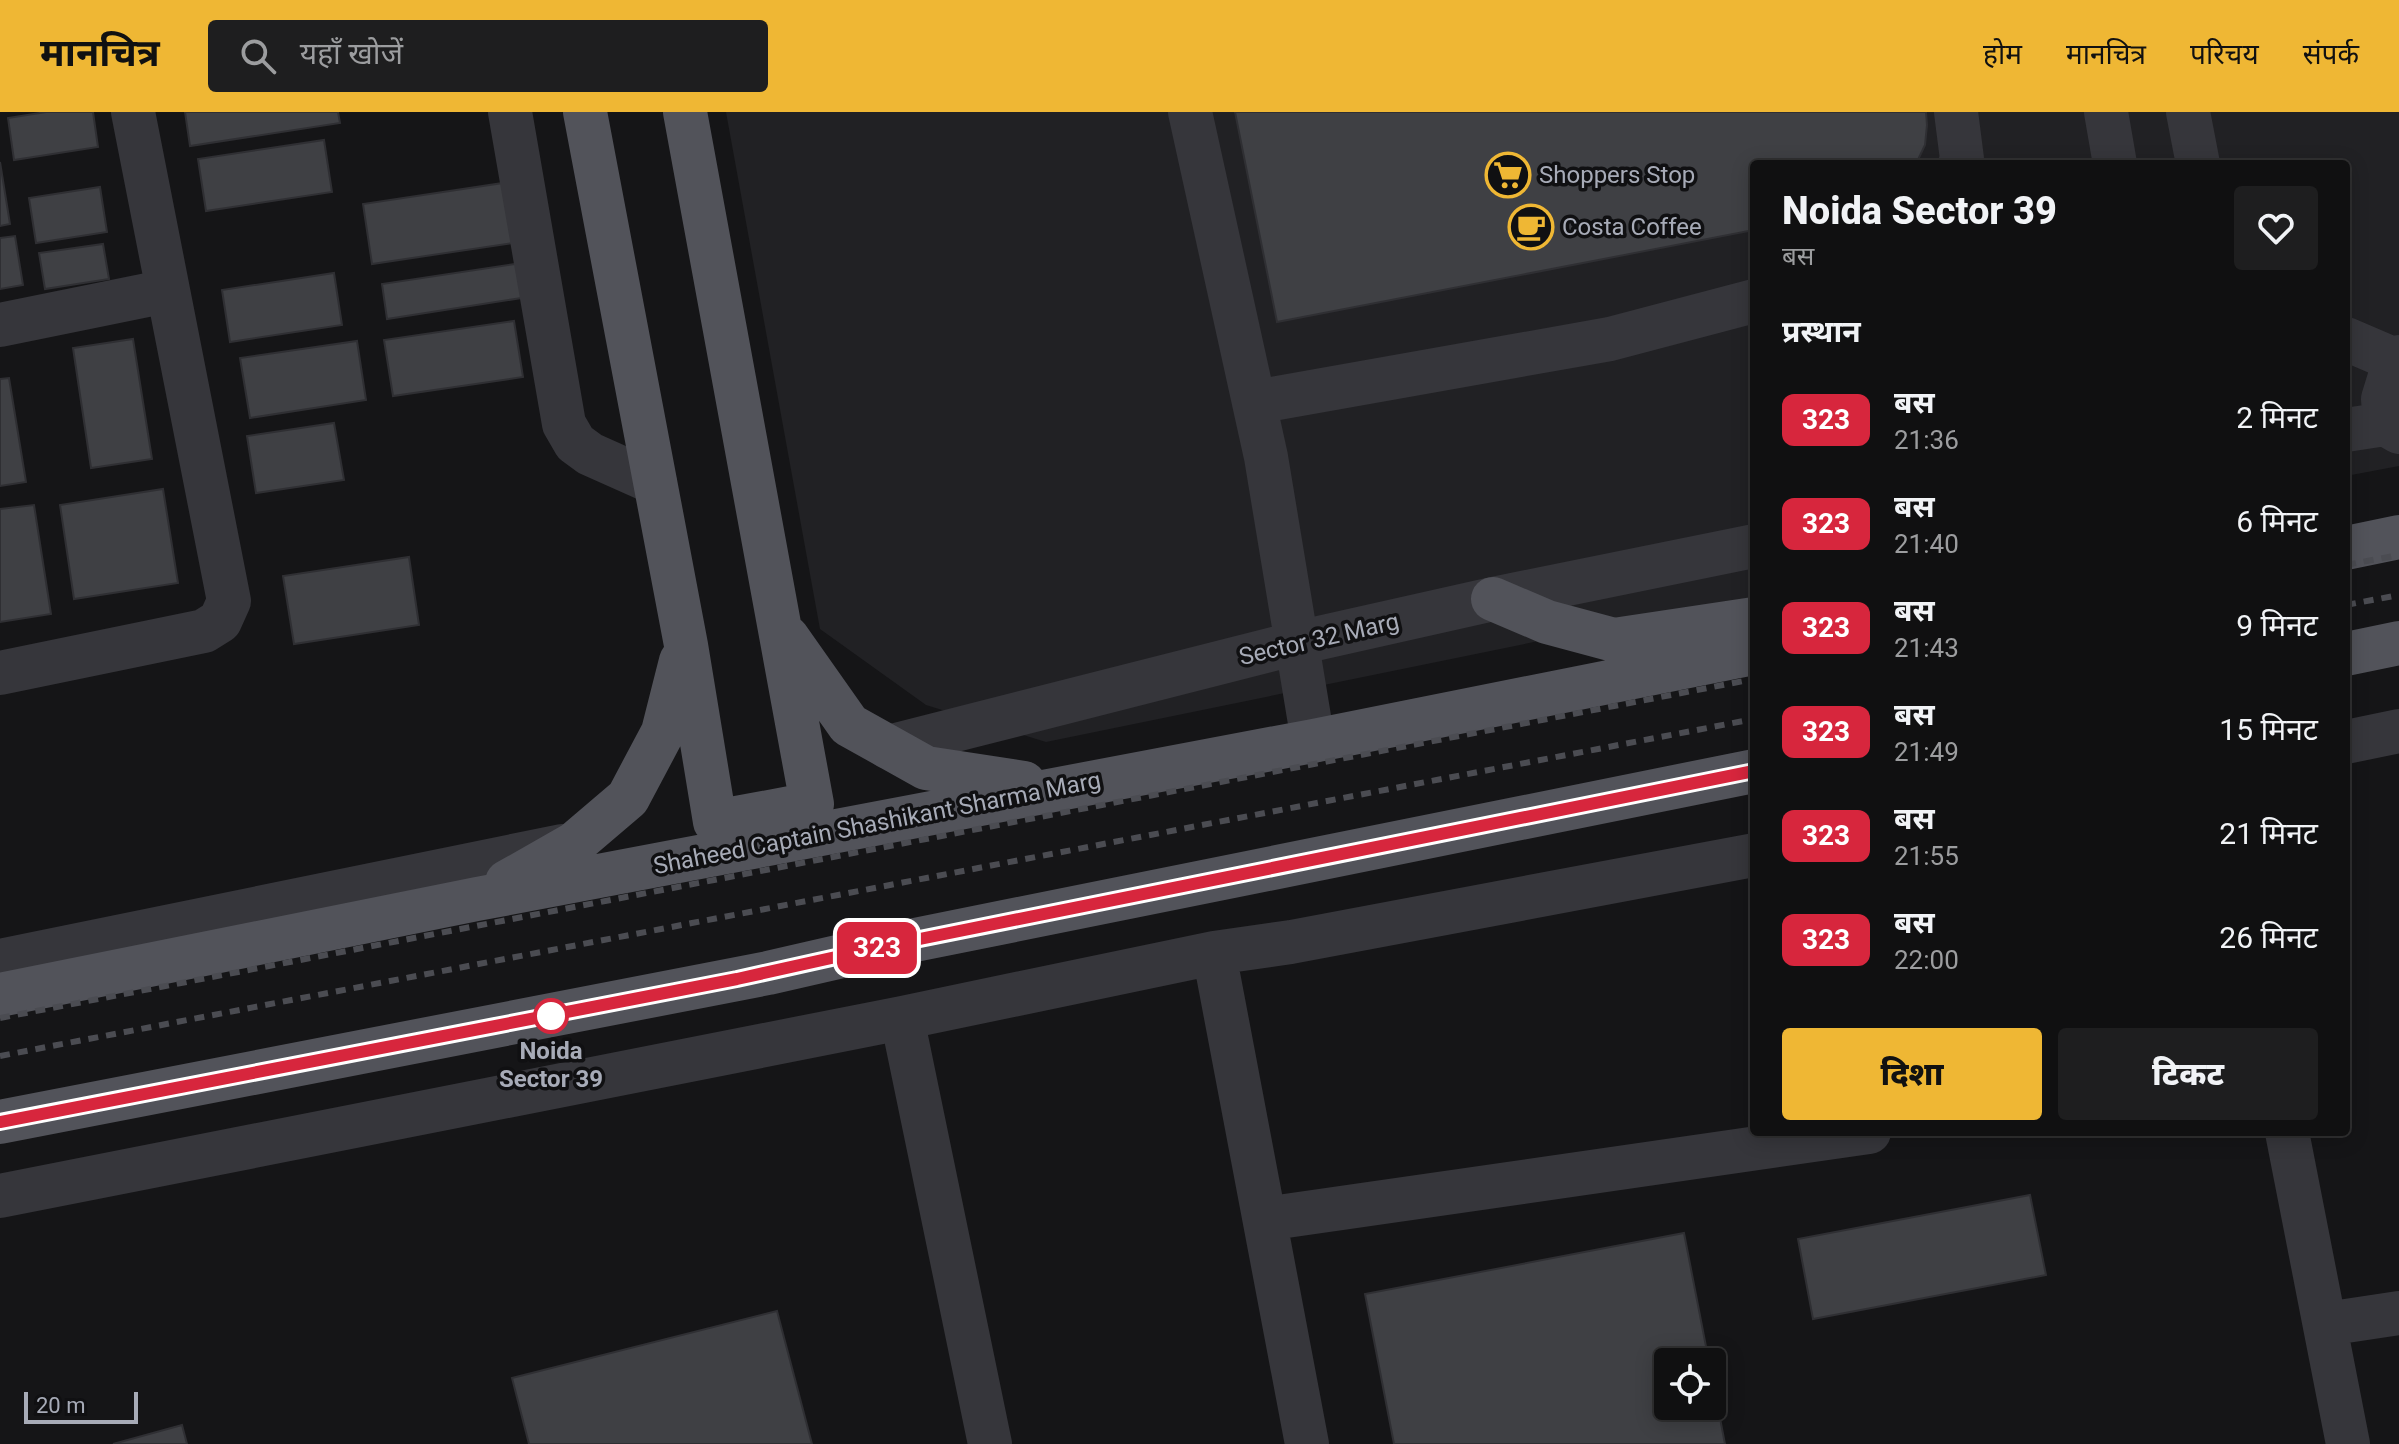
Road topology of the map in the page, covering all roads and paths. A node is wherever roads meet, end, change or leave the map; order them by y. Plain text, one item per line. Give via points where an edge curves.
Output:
1 (133, 112) edge
2 (510, 112) edge
3 (585, 112) edge
4 (685, 112) edge
5 (1190, 112) edge
6 (1956, 112) edge
7 (2106, 112) edge
8 (2188, 112) edge
9 (1962, 160) edge
10 (2114, 160) edge
11 (2197, 160) edge
12 (167, 291) junction
13 (1750, 302) edge
14 (0, 325) edge
15 (2350, 340) edge
16 (2397, 358) edge
17 (1255, 402) junction
18 (2377, 428) edge
19 (655, 483) junction
20 (2399, 537) edge
21 (1750, 547) edge
22 (2350, 547) edge
23 (1493, 599) junction
24 (1750, 620) edge
25 (779, 625) junction
26 (1297, 643) junction
27 (2399, 643) edge
28 (686, 645) junction
29 (2350, 653) edge
30 (1750, 654) edge
31 (0, 673) edge
32 (2399, 731) edge
33 (1313, 741) junction
34 (2350, 741) edge
35 (888, 747) junction
36 (1750, 772) edge
37 (1083, 783) junction
38 (574, 844) junction
39 (1750, 856) edge
40 (477, 899) junction
41 (1214, 953) junction
42 (0, 961) edge
43 (0, 995) edge
44 (902, 1018) junction
45 (0, 1122) edge
46 (1841, 1136) edge
47 (2288, 1136) edge
48 (0, 1196) edge
49 (1265, 1219) junction
50 (2399, 1313) edge
51 (2326, 1324) junction
52 (990, 1444) edge
53 (1307, 1444) edge
54 (2348, 1444) edge

1 - 12 street
2 - 19 street via 564,424 575,443 590,454
3 - 19 main road
4 - 25 main road
5 - 17 street
6 - 9 street
7 - 10 street
8 - 11 street
12 - 14 street
12 - 31 street via 229,601 220,621 204,631
13 - 17 street via 1610,339
15 - 16 street
16 - 18 street
17 - 26 street
19 - 28 main road
20 - 22 main road
21 - 23 street, Sector 32 Marg
23 - 24 main road via 1547,622 1614,640
23 - 26 street, Sector 32 Marg
25 - 28 main road via 812,804 715,822
25 - 35 main road via 849,725
26 - 33 street
26 - 35 street, Sector 32 Marg
27 - 29 main road
28 - 38 main road via 663,732 628,798
30 - 33 main road, Shaheed Captain Shashikant Sharma Marg
32 - 34 street
33 - 37 main road, Shaheed Captain Shashikant Sharma Marg
35 - 37 main road via 926,768 1023,783
36 - 45 main road via 752,976
37 - 40 main road, Shaheed Captain Shashikant Sharma Marg
38 - 40 main road
38 - 42 street
39 - 41 street
40 - 43 main road, Shaheed Captain Shashikant Sharma Marg
41 - 44 street
41 - 49 street
44 - 48 street
44 - 52 street
46 - 49 street
47 - 51 street
49 - 53 street
50 - 51 street
51 - 54 street

